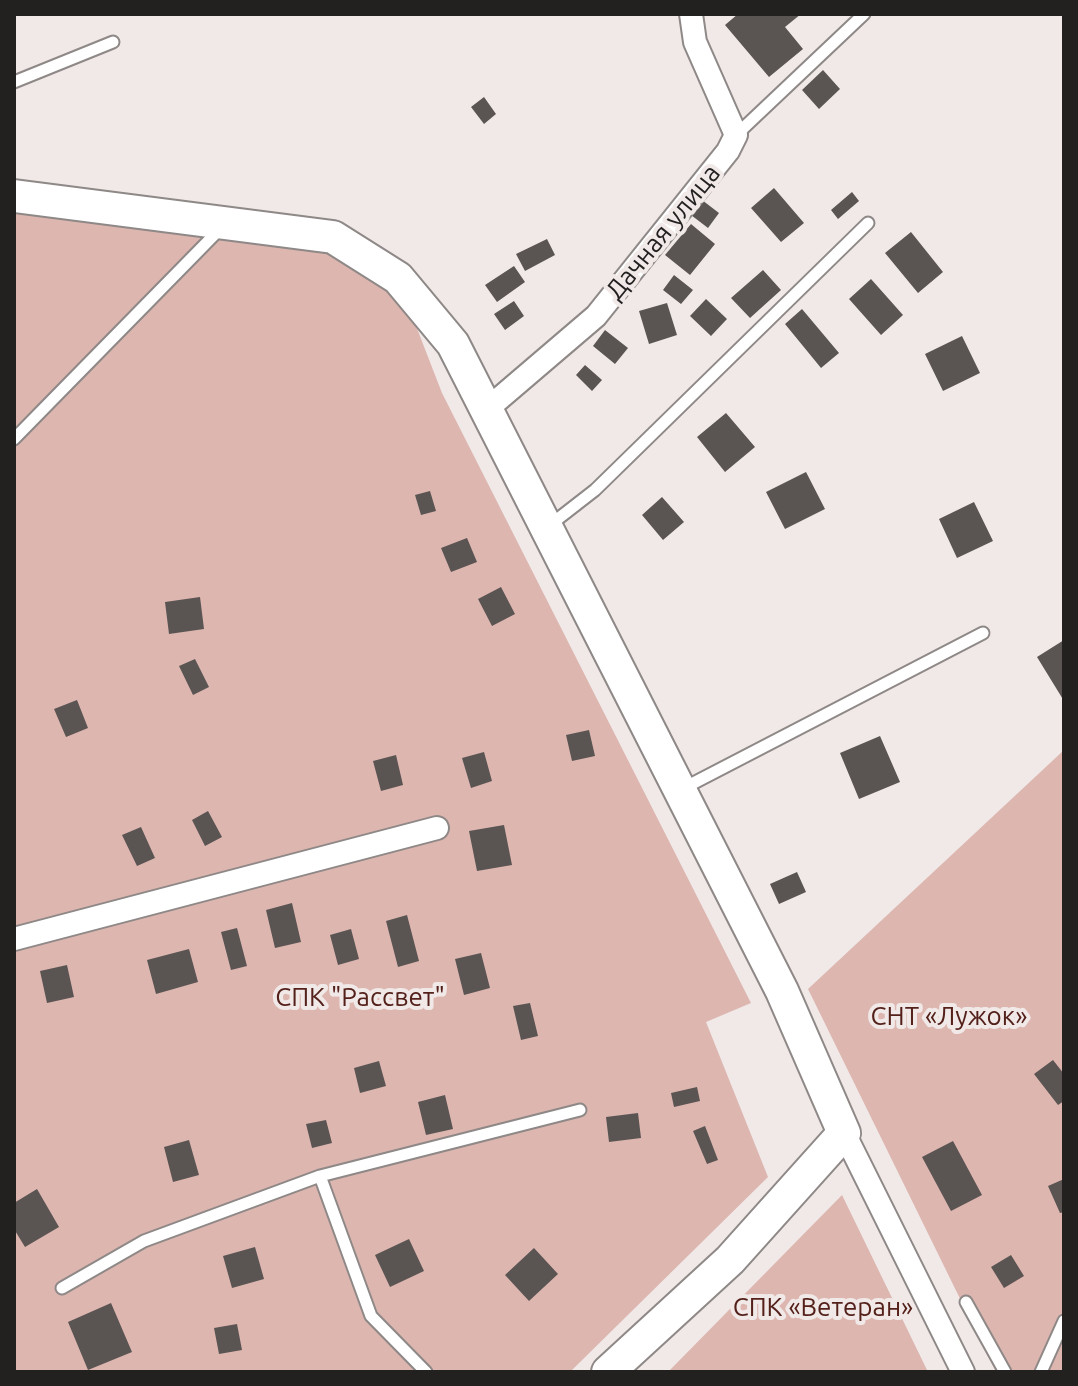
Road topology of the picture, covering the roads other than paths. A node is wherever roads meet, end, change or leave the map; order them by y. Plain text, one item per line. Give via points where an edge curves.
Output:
1 (691, 14) edge
2 (864, 14) edge
3 (113, 42) dead end
4 (14, 82) edge
5 (736, 135) junction
6 (14, 196) edge
7 (225, 223) junction
8 (868, 223) dead end
9 (486, 410) junction
10 (14, 439) edge
11 (546, 528) junction
12 (983, 633) dead end
13 (680, 790) junction
14 (437, 828) dead end
15 (14, 939) edge
16 (580, 1110) dead end
17 (844, 1133) junction
18 (320, 1176) junction
19 (62, 1288) dead end
20 (966, 1302) dead end
21 (1064, 1321) edge
22 (426, 1372) edge
23 (608, 1372) edge
24 (963, 1372) edge
25 (1005, 1372) edge
26 (1041, 1372) edge

1 - 5 street, Дачная улица via 695,42
2 - 5 lane
3 - 4 lane
5 - 9 street, Дачная улица via 596,316
6 - 7 street
7 - 9 street via 333,237 398,278 453,344
7 - 10 lane
8 - 11 lane via 606,480
9 - 11 street
11 - 13 street
12 - 13 lane
13 - 17 street via 782,991
14 - 15 street
16 - 18 lane
17 - 23 street via 730,1260
17 - 24 street
18 - 19 lane via 144,1241
18 - 22 lane via 371,1316
20 - 25 lane
21 - 26 lane

